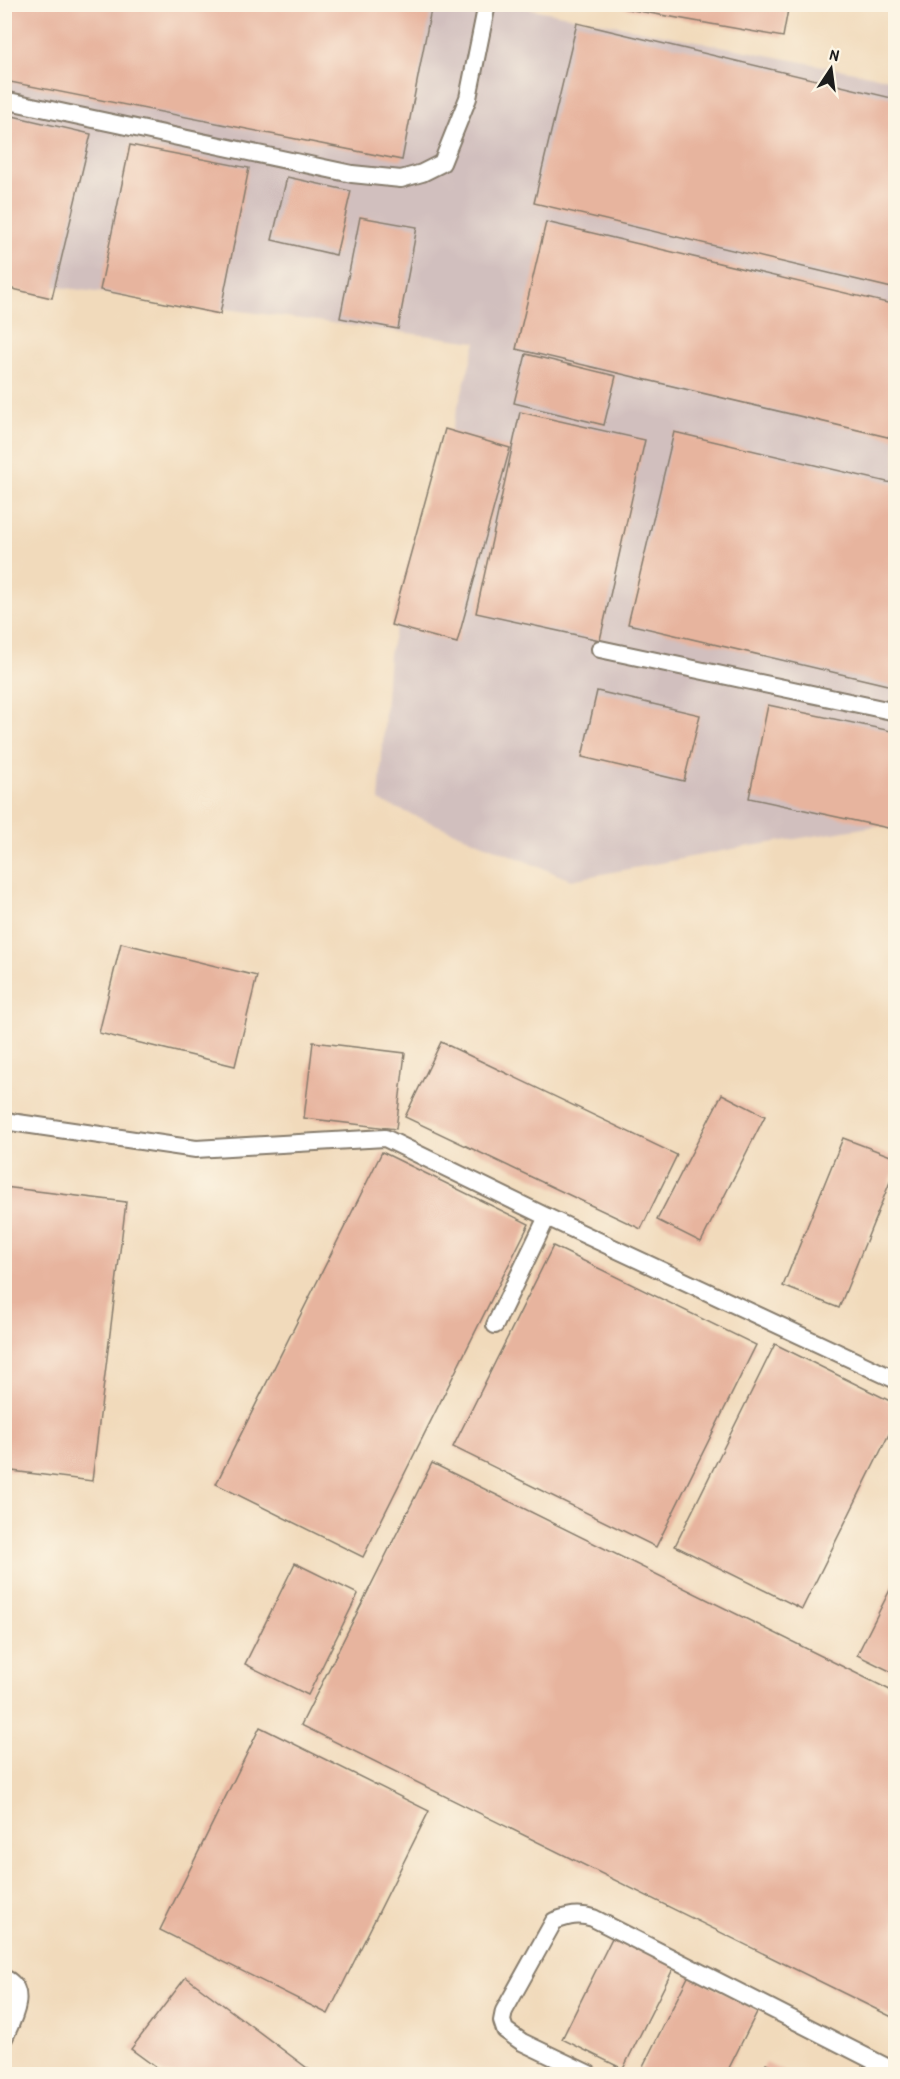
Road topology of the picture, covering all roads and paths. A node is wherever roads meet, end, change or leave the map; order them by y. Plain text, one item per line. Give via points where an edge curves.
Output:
1 (487, 4) edge
2 (4, 100) edge
3 (600, 649) dead end
4 (896, 712) edge
5 (4, 1121) edge
6 (547, 1217) junction
7 (495, 1325) dead end
8 (896, 1380) edge
9 (4, 1978) edge
10 (4, 2038) edge
11 (896, 2072) edge
12 (589, 2074) edge

1 - 2 lane via 468,98 442,163 401,179 352,174
3 - 4 lane
5 - 6 lane via 196,1149 385,1138
6 - 7 lane
6 - 8 lane
9 - 10 lane via 10,1980 18,1996 17,2009
11 - 12 lane via 593,1918 572,1915 555,1921 502,2021 505,2031 522,2042

